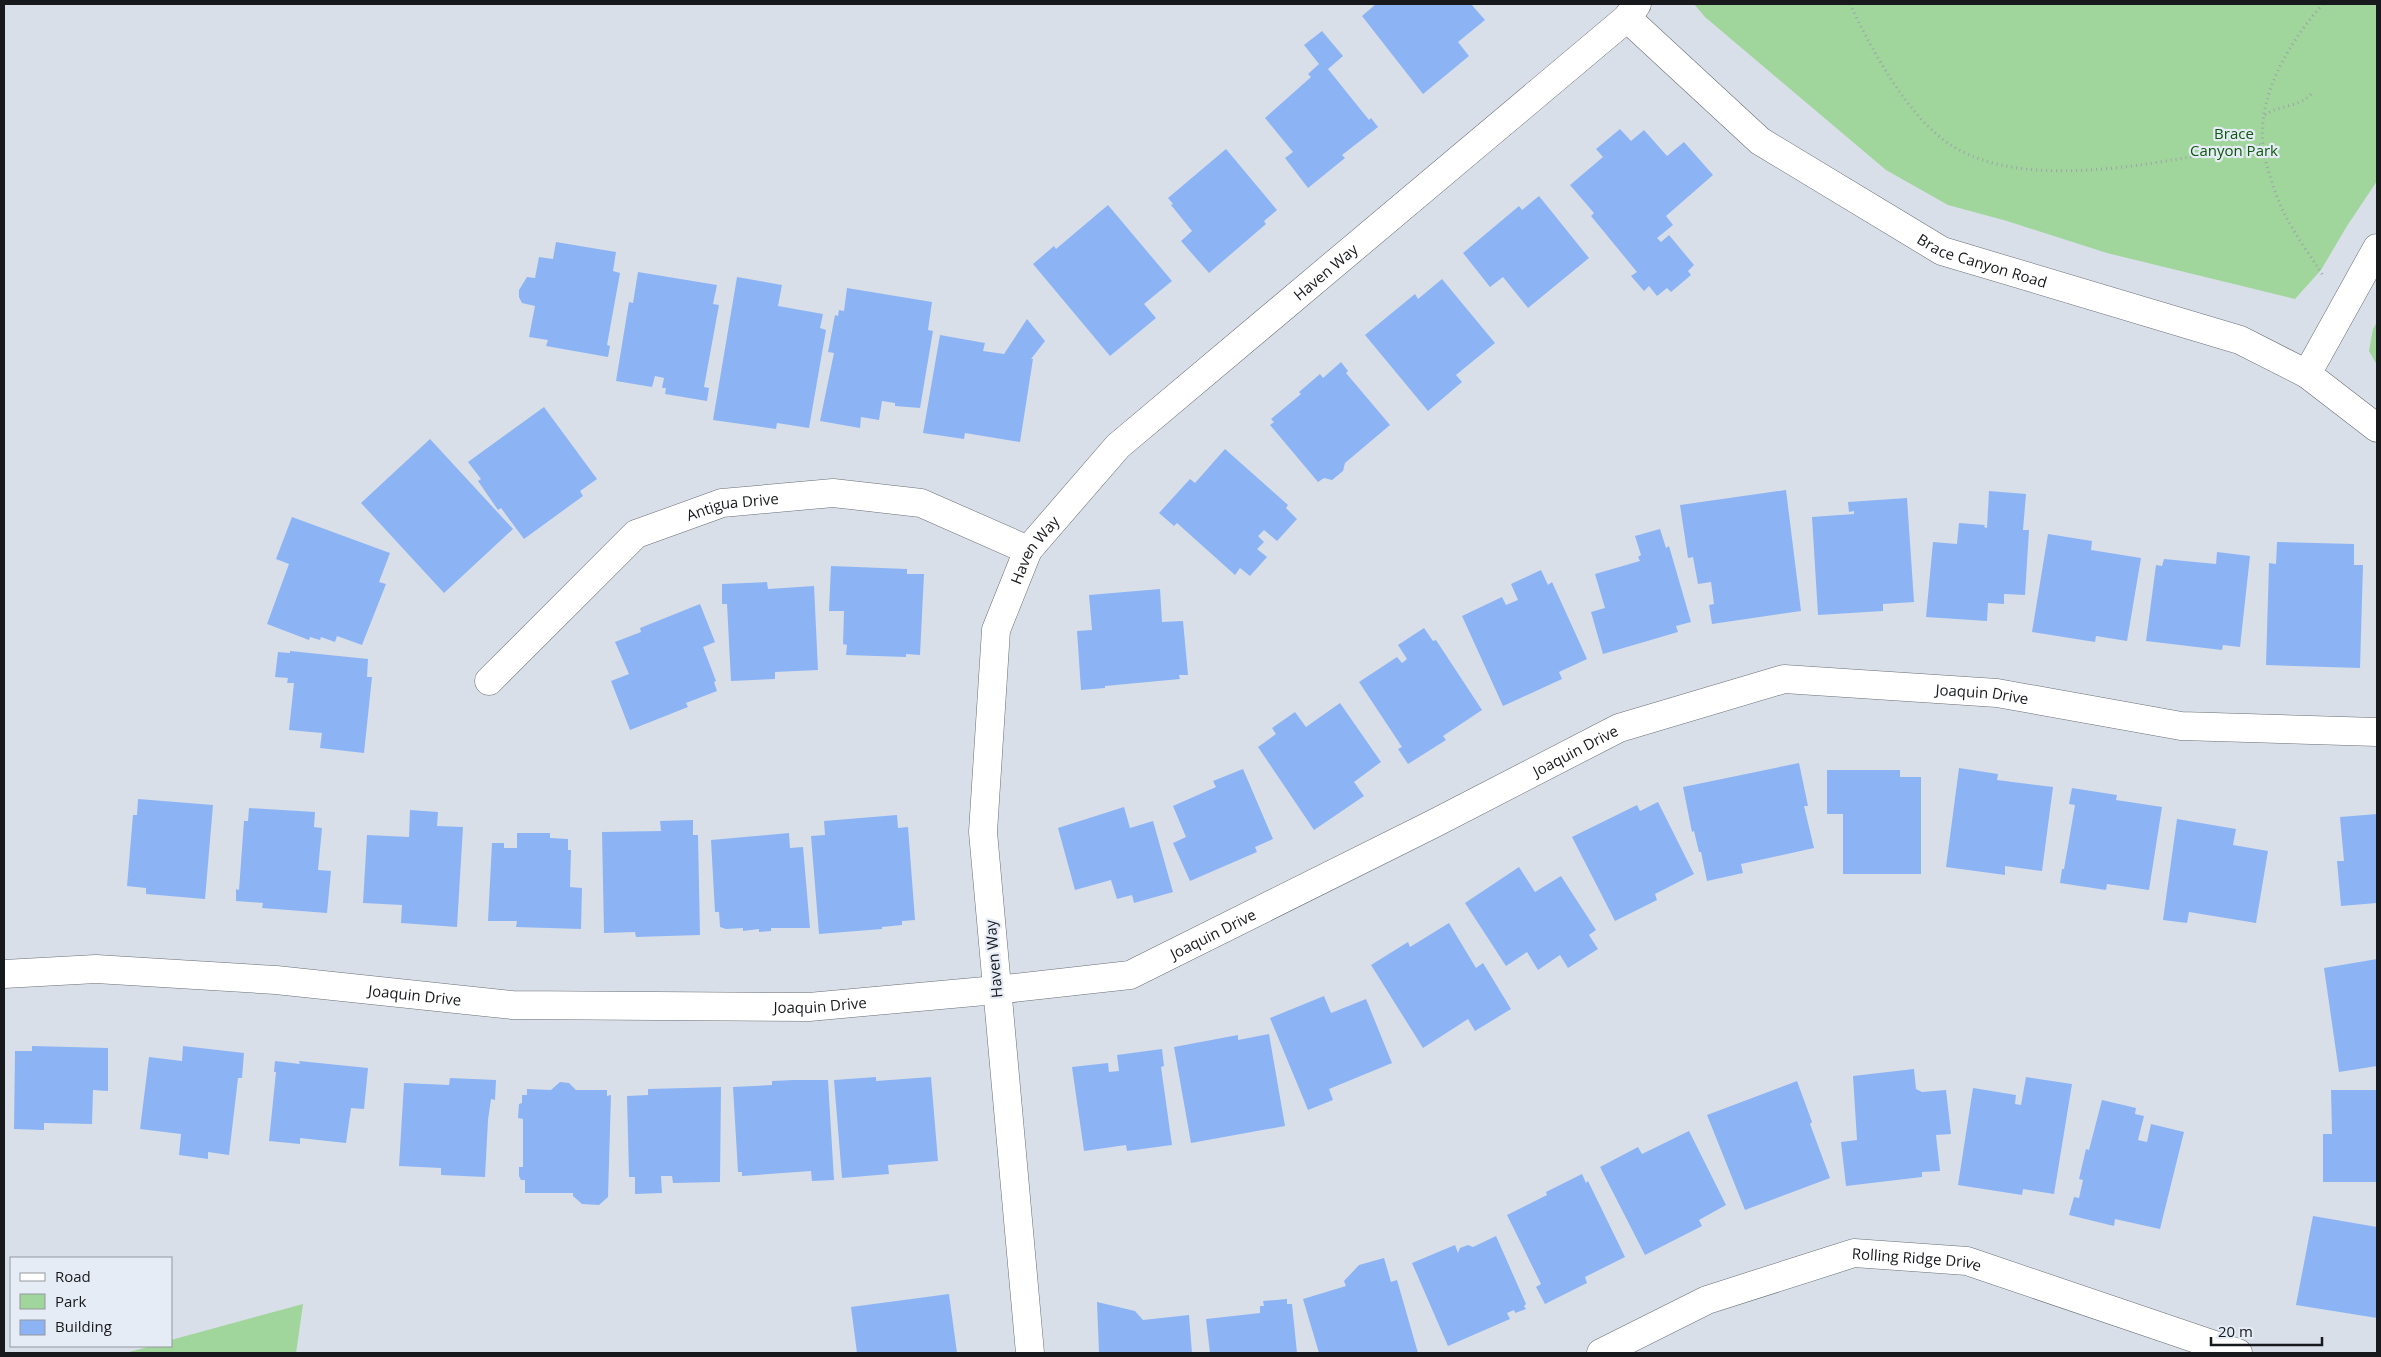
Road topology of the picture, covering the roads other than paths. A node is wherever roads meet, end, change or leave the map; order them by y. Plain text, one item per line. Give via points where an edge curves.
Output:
1 (1632, 11) edge
2 (2377, 248) edge
3 (2307, 374) junction
4 (2377, 428) edge
5 (1028, 550) junction
6 (489, 680) dead end
7 (2377, 732) edge
8 (4, 974) edge
9 (996, 990) junction
10 (1030, 1353) edge
11 (1601, 1353) edge
12 (2238, 1353) edge

1 - 3 street, Brace Canyon Road via 1760,141 1942,250 2240,340
1 - 5 street, Haven Way via 1118,446
2 - 3 street
3 - 4 street, Brace Canyon Road
5 - 6 street, Antigua Drive via 921,503 833,493 722,503 636,534
5 - 9 street, Haven Way via 996,630 983,832
7 - 9 street, Joaquin Drive via 2181,726 1997,693 1784,679 1619,728 1130,975
8 - 9 street, Joaquin Drive via 96,969 276,980 512,1005 809,1007
9 - 10 street, Haven Way
11 - 12 street, Rolling Ridge Drive via 1707,1300 1854,1253 1967,1261

